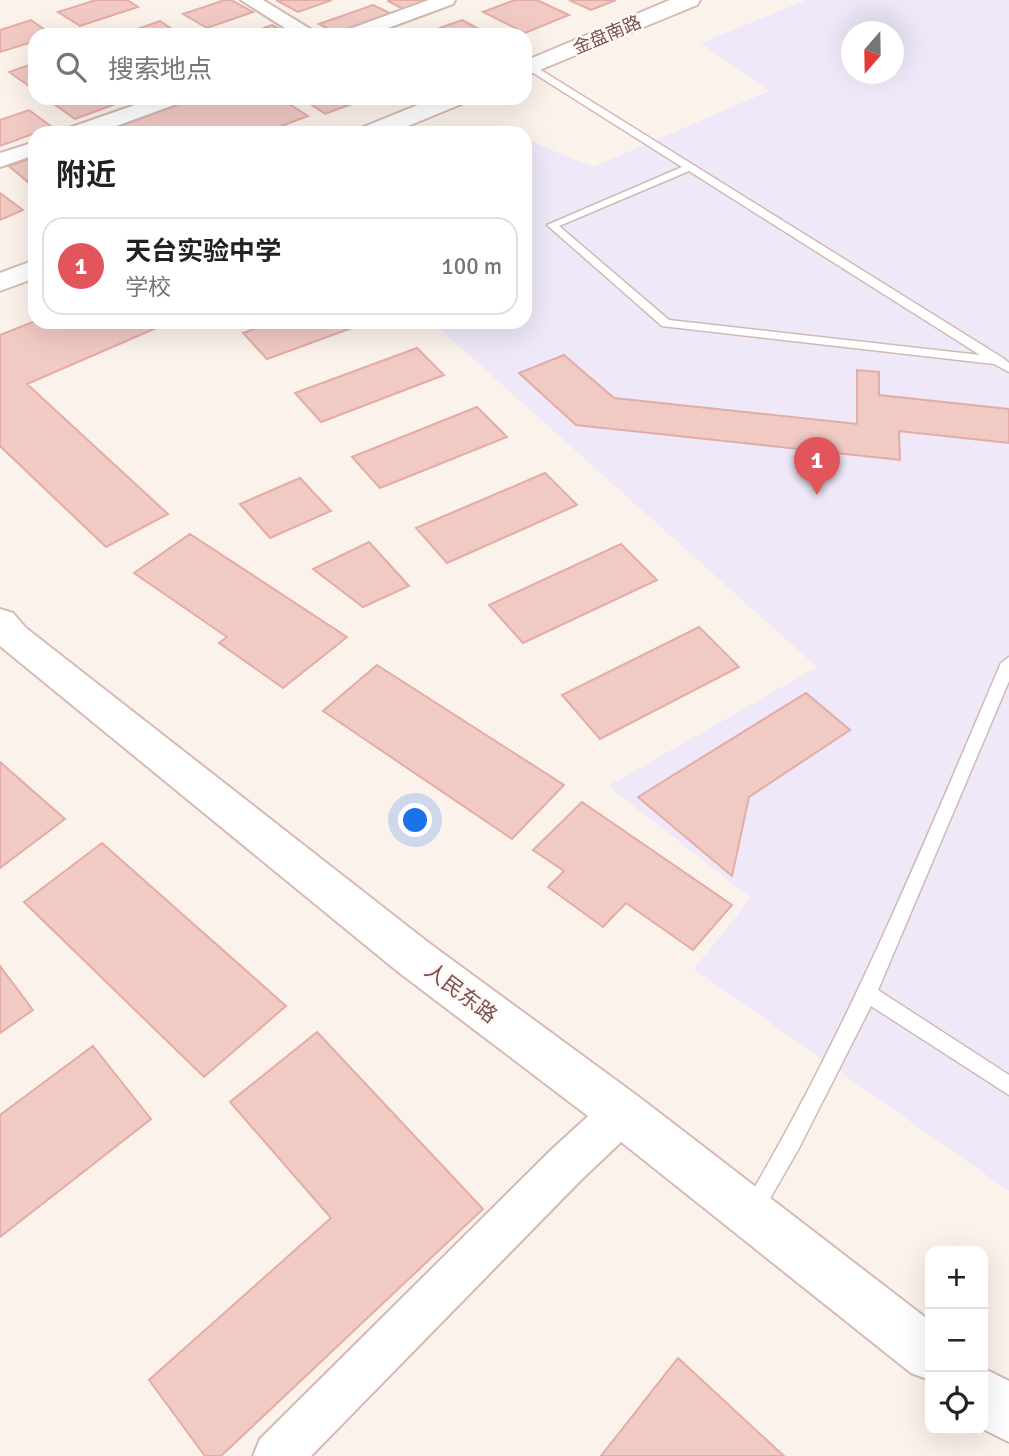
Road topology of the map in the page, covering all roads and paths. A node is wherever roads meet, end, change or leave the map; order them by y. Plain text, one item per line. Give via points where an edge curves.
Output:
1 (250, 0) edge
2 (446, 0) edge
3 (690, 0) edge
4 (298, 28) edge
5 (370, 28) edge
6 (532, 66) edge
7 (532, 70) edge
8 (155, 105) edge
9 (430, 105) edge
10 (97, 126) edge
11 (385, 126) edge
12 (28, 150) edge
13 (0, 160) edge
14 (690, 167) junction
15 (28, 271) edge
16 (0, 283) edge
17 (1004, 364) edge
18 (0, 622) edge
19 (1009, 663) edge
20 (867, 994) junction
21 (1009, 1086) edge
22 (622, 1113) junction
23 (750, 1214) junction
24 (925, 1350) edge
25 (988, 1399) edge
26 (1009, 1415) edge
27 (277, 1456) edge

1 - 4 street
2 - 5 street
3 - 6 main road, 金盘南路
7 - 14 lane
8 - 10 street
9 - 11 main road
12 - 13 street
14 - 17 lane
14 - 17 lane via 552,225 666,323
15 - 16 main road
18 - 22 main road, 人民东路 via 413,957
19 - 20 lane
20 - 21 lane
20 - 23 lane via 795,1141
22 - 23 main road, 人民东路
22 - 27 street
23 - 24 main road, 人民东路
25 - 26 main road

